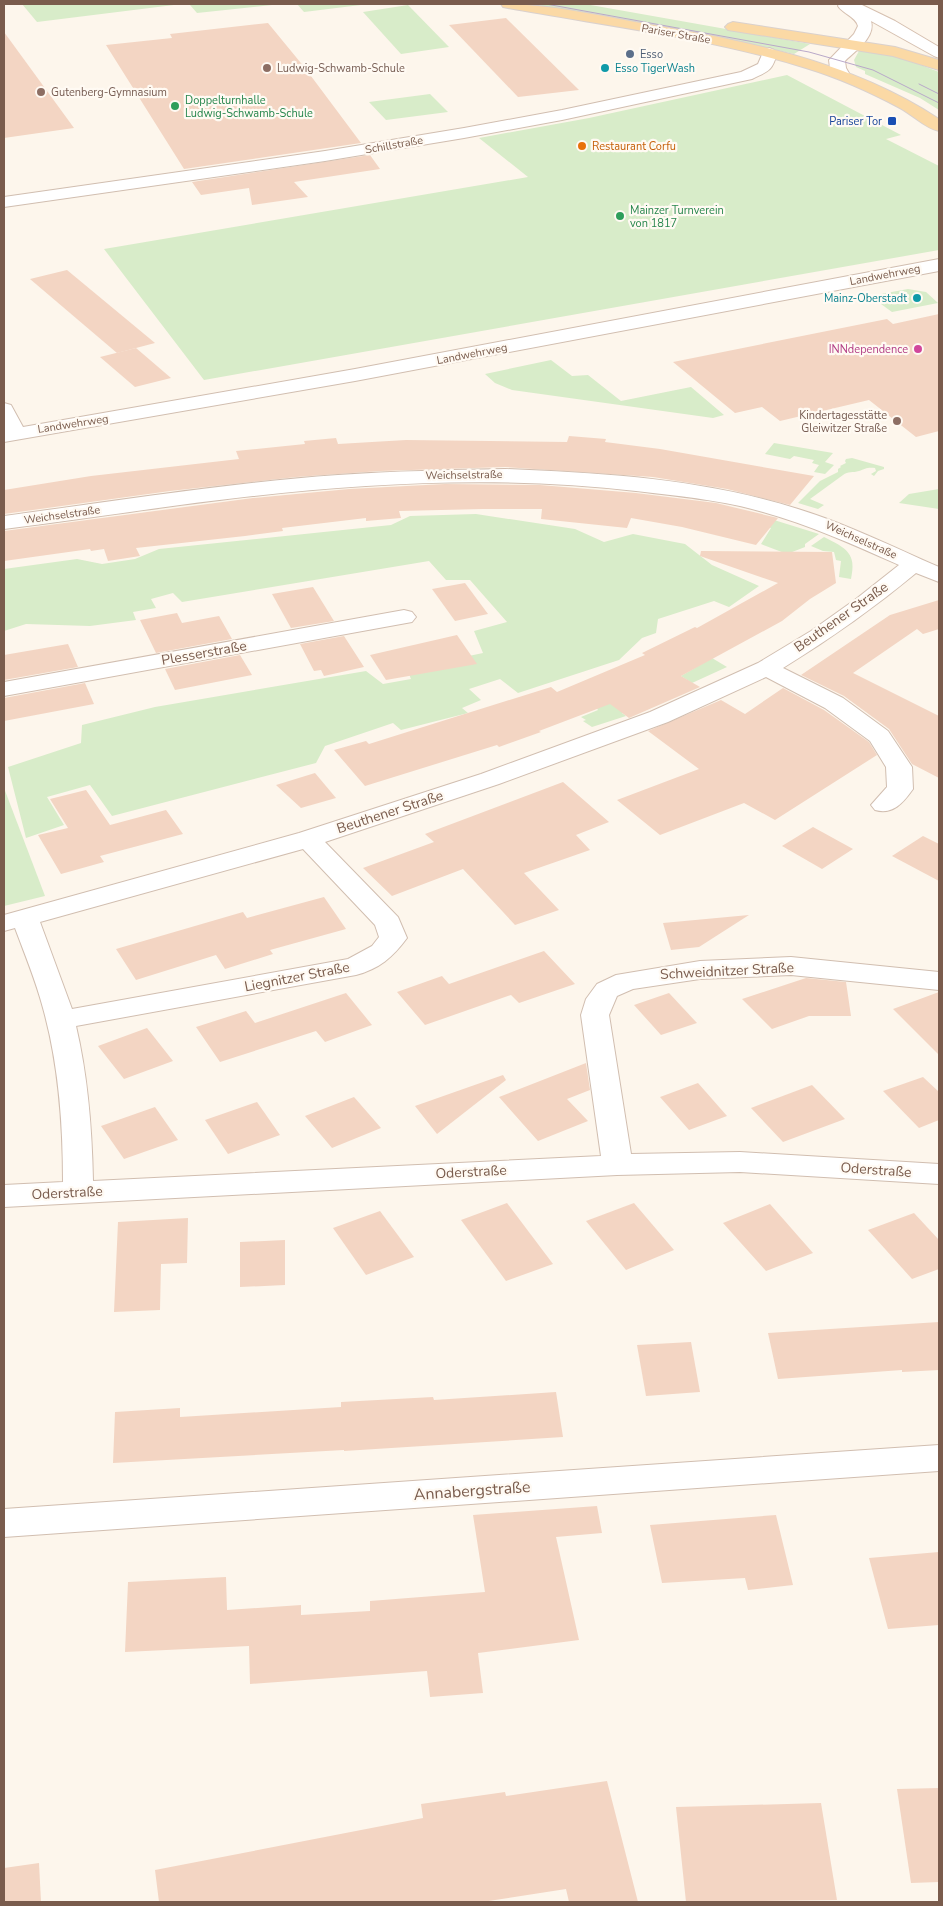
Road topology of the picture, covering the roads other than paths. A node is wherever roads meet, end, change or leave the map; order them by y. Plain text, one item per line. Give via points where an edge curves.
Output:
1 (508, 4) edge
2 (842, 4) edge
3 (849, 4) edge
4 (716, 24) dead end
5 (852, 45) junction
6 (769, 53) junction
7 (939, 53) edge
8 (939, 65) edge
9 (842, 75) junction
10 (939, 126) edge
11 (4, 202) edge
12 (939, 265) edge
13 (919, 269) junction
14 (939, 285) edge
15 (4, 409) edge
16 (10, 435) edge
17 (4, 523) edge
18 (939, 560) edge
19 (914, 564) junction
20 (939, 575) edge
21 (404, 617) dead end
22 (766, 668) junction
23 (4, 689) edge
24 (884, 805) dead end
25 (308, 839) junction
26 (14, 920) edge
27 (939, 981) edge
28 (61, 1020) junction
29 (617, 1165) junction
30 (939, 1174) edge
31 (78, 1192) junction
32 (4, 1196) edge
33 (939, 1458) edge
34 (4, 1523) edge

1 - 6 main road, Pariser Straße
2 - 5 street via 864,21 863,33
3 - 7 street
4 - 5 main road, Pariser Straße
5 - 8 main road, Pariser Straße via 895,52
5 - 9 street via 837,60
6 - 9 main road, Pariser Straße
6 - 11 street, Schillstraße via 765,67 746,76 562,115 325,156
9 - 10 main road, Pariser Straße via 881,91
12 - 13 street, Landwehrweg
13 - 14 street
13 - 16 street, Landwehrweg via 467,356
15 - 16 street
17 - 19 street, Weichselstraße via 344,480 417,476 550,476 645,484 768,506 820,522
18 - 19 street
19 - 20 street
19 - 22 street, Beuthener Straße via 819,636
21 - 23 street, Plesserstraße
22 - 24 street via 834,703 879,736 899,767 900,789
22 - 25 street, Beuthener Straße via 650,720 490,779
25 - 26 street, Beuthener Straße
25 - 28 street, Liegnitzer Straße via 388,923 393,938 382,952 356,966
26 - 28 street
27 - 29 street, Schweidnitzer Straße via 790,966 651,976 626,981 607,990 595,1014
28 - 31 street via 73,1083
29 - 30 street, Oderstraße via 740,1162
29 - 31 street, Oderstraße
31 - 32 street, Oderstraße
33 - 34 street, Annabergstraße

